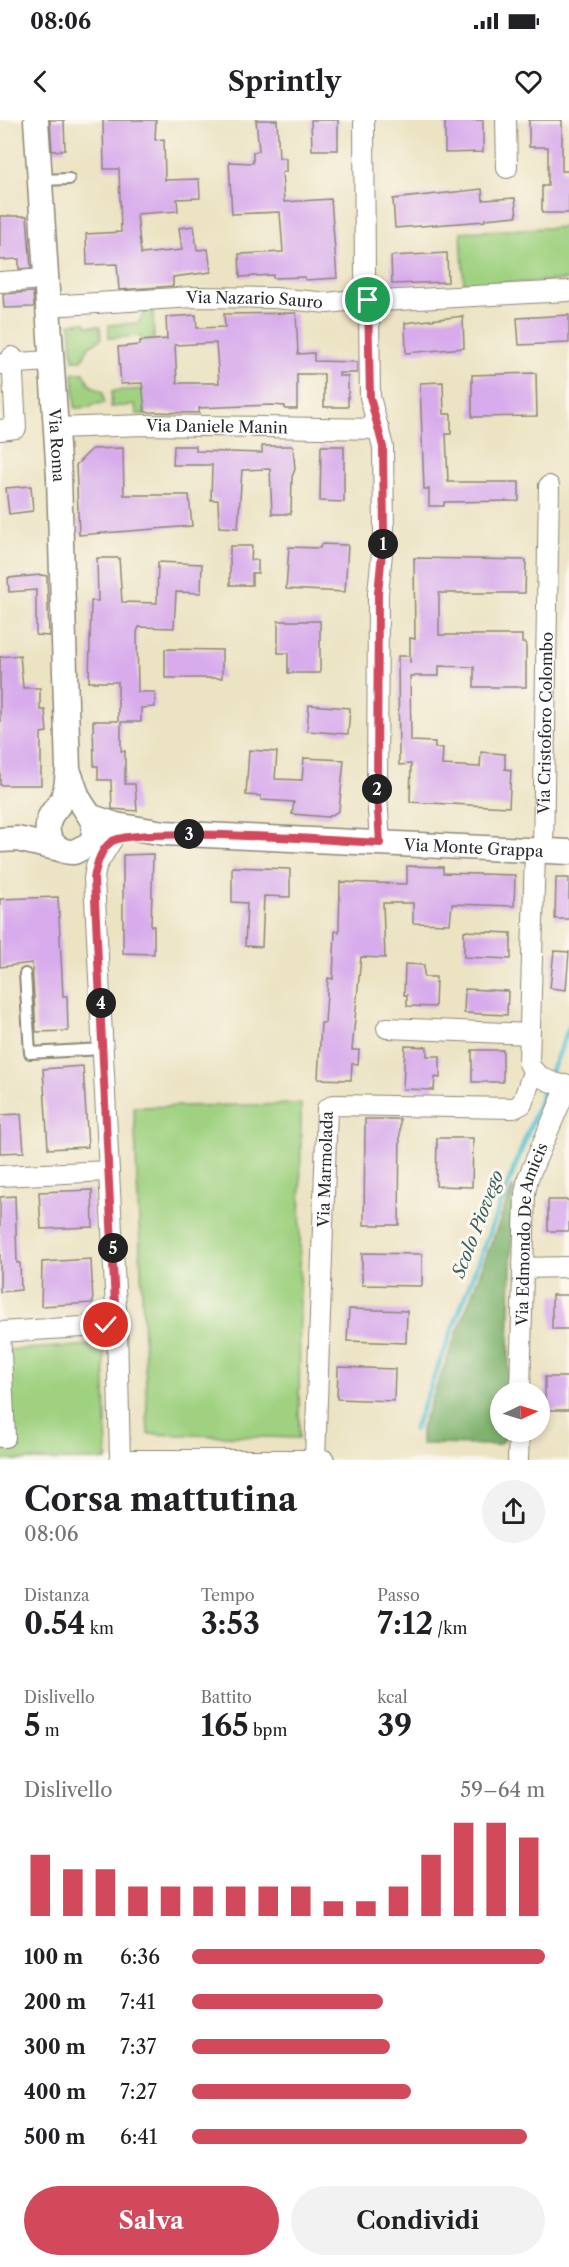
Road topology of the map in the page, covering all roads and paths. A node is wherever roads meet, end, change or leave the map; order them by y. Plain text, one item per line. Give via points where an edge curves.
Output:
1 (36, 120) edge
2 (364, 120) edge
3 (506, 120) edge
4 (507, 168) dead end
5 (69, 179) dead end
6 (40, 180) junction
7 (47, 279) junction
8 (0, 282) edge
9 (569, 291) edge
10 (368, 300) junction
11 (48, 306) junction
12 (9, 362) edge
13 (50, 362) junction
14 (55, 428) junction
15 (379, 429) junction
16 (0, 430) edge
17 (549, 486) dead end
18 (68, 770) junction
19 (88, 813) junction
20 (53, 814) junction
21 (164, 833) junction
22 (9, 839) edge
23 (380, 843) junction
24 (539, 851) junction
25 (569, 852) edge
26 (87, 853) junction
27 (25, 974) dead end
28 (387, 1028) dead end
29 (529, 1034) junction
30 (103, 1049) junction
31 (553, 1081) edge
32 (109, 1171) junction
33 (0, 1176) edge
34 (522, 1268) junction
35 (569, 1268) edge
36 (116, 1325) junction
37 (0, 1332) edge
38 (520, 1382) edge
39 (0, 1437) edge
40 (519, 1442) edge
41 (120, 1460) edge
42 (315, 1460) edge
43 (324, 1460) edge
44 (518, 1460) edge

1 - 6 street, Via Roma
2 - 10 street
3 - 4 street
5 - 6 lane
6 - 7 street, Via Roma
7 - 8 street
7 - 11 street, Via Roma
9 - 10 street, Via Nazario Sauro
10 - 11 street, Via Nazario Sauro via 328,303 194,297
10 - 15 street via 370,397
11 - 13 street, Via Roma
12 - 13 street
12 - 16 street via 16,428
13 - 14 street, Via Roma
14 - 15 street, Via Daniele Manin via 145,425
14 - 18 street, Via Roma
15 - 23 street via 383,447 384,533 378,593
17 - 24 street, Via Cristoforo Colombo
18 - 19 street, Via Roma
18 - 20 street, Via Roma via 63,797
19 - 20 street via 68,805
19 - 21 street, Via Monte Grappa via 102,822
19 - 26 street, Via Roma via 95,828
20 - 22 street via 40,827
20 - 26 street, Via Roma via 47,829 50,839
21 - 23 street, Via Monte Grappa
21 - 26 street, Via Monte Grappa
22 - 26 street
23 - 24 street, Via Monte Grappa
24 - 25 street, Via Monte Grappa
24 - 29 street, Via Edmondo De Amicis
26 - 30 street
27 - 30 lane via 30,1053
28 - 29 street
29 - 31 street, Via Edmondo De Amicis via 529,1063
30 - 32 street
31 - 34 street, Via Edmondo De Amicis via 563,1096 528,1178
31 - 42 street, Via Marmolada via 531,1078 522,1104 514,1108 334,1105 327,1109
32 - 33 street
32 - 36 street
34 - 35 street
34 - 38 street, Via Edmondo De Amicis
36 - 37 street
36 - 41 street
37 - 39 street via 5,1437
40 - 44 street
41 - 42 street
42 - 43 street

